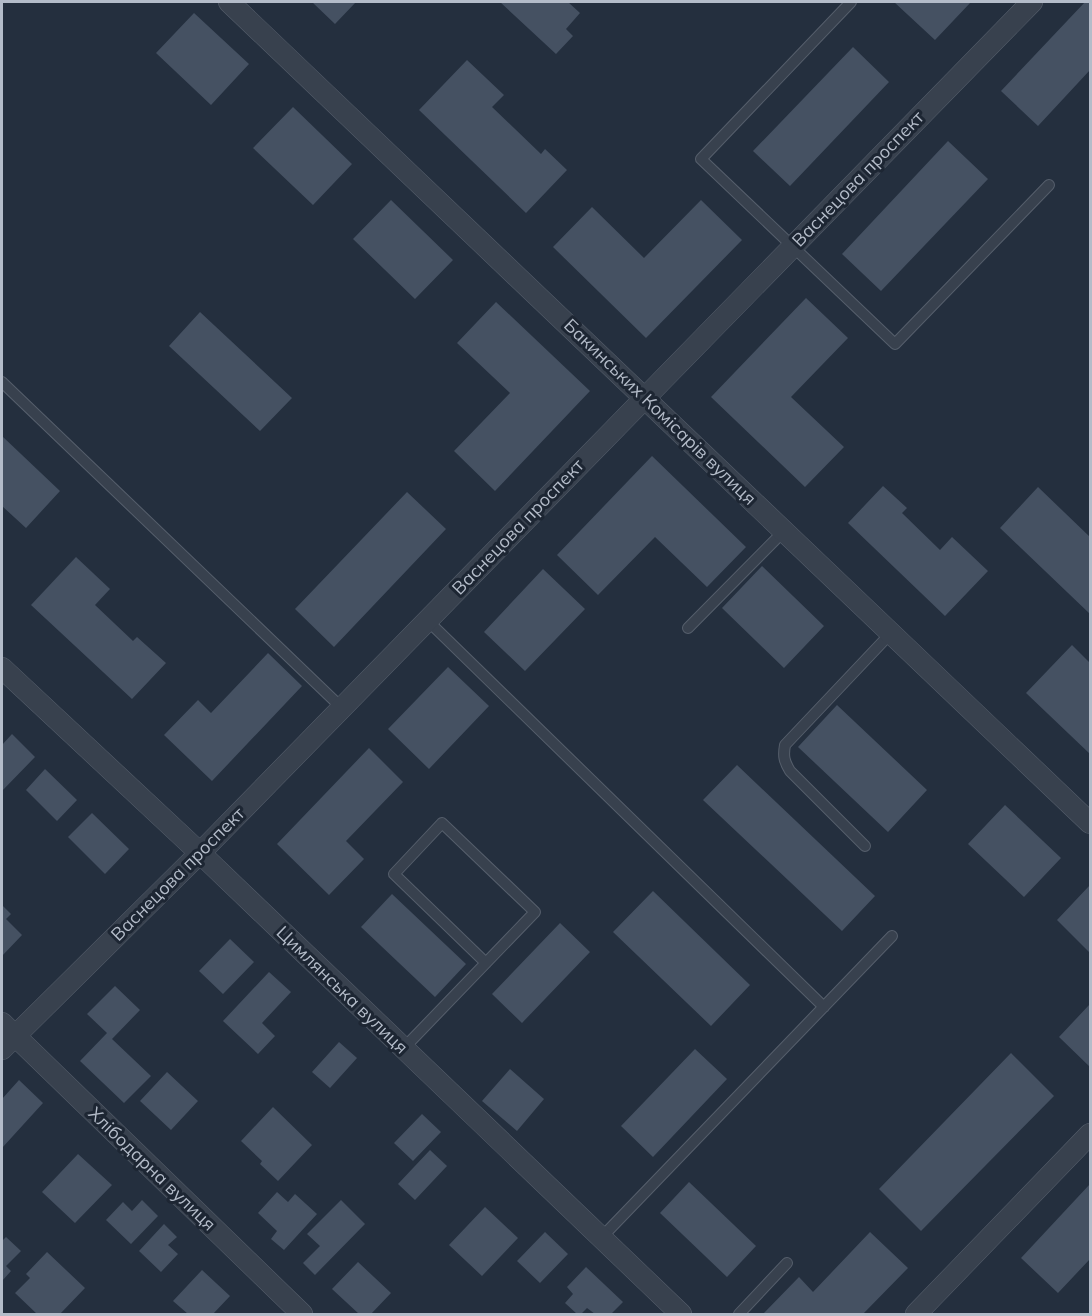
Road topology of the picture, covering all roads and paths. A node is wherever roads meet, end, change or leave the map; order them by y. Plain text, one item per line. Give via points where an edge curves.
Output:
1 (228, 2) edge
2 (851, 2) edge
3 (1032, 2) edge
4 (1049, 185) dead end
5 (793, 246) junction
6 (2, 382) edge
7 (645, 398) junction
8 (784, 531) junction
9 (427, 620) junction
10 (688, 628) dead end
11 (891, 633) junction
12 (2, 668) edge
13 (342, 708) junction
14 (1090, 823) edge
15 (865, 846) dead end
16 (200, 853) junction
17 (892, 936) dead end
18 (486, 963) junction
19 (824, 1007) junction
20 (6, 1036) edge
21 (403, 1049) junction
22 (1090, 1134) edge
23 (601, 1238) junction
24 (787, 1263) dead end
25 (302, 1314) edge
26 (681, 1314) edge
27 (739, 1314) edge
28 (915, 1314) edge

1 - 7 street, Бакинських Комісарів вулиця
2 - 5 lane via 701,159
3 - 5 street, Васнецова проспект
4 - 5 lane via 895,344
5 - 7 street, Васнецова проспект
6 - 13 lane
7 - 8 street, Бакинських Комісарів вулиця
7 - 9 street, Васнецова проспект
8 - 10 lane
8 - 11 street, Бакинських Комісарів вулиця
9 - 13 street, Васнецова проспект
9 - 19 lane
11 - 14 street, Бакинських Комісарів вулиця
11 - 15 lane via 785,745 783,754 790,771
12 - 16 street, Цимлянська вулиця
13 - 16 street, Васнецова проспект
16 - 20 street, Васнецова проспект
16 - 21 street, Цимлянська вулиця
17 - 19 lane
18 - 18 lane via 535,912 442,823 394,874
18 - 21 lane
19 - 23 lane
20 - 25 street, Хлібодарна вулиця
21 - 23 street, Цимлянська вулиця
22 - 28 street
23 - 26 street, Цимлянська вулиця
24 - 27 lane

